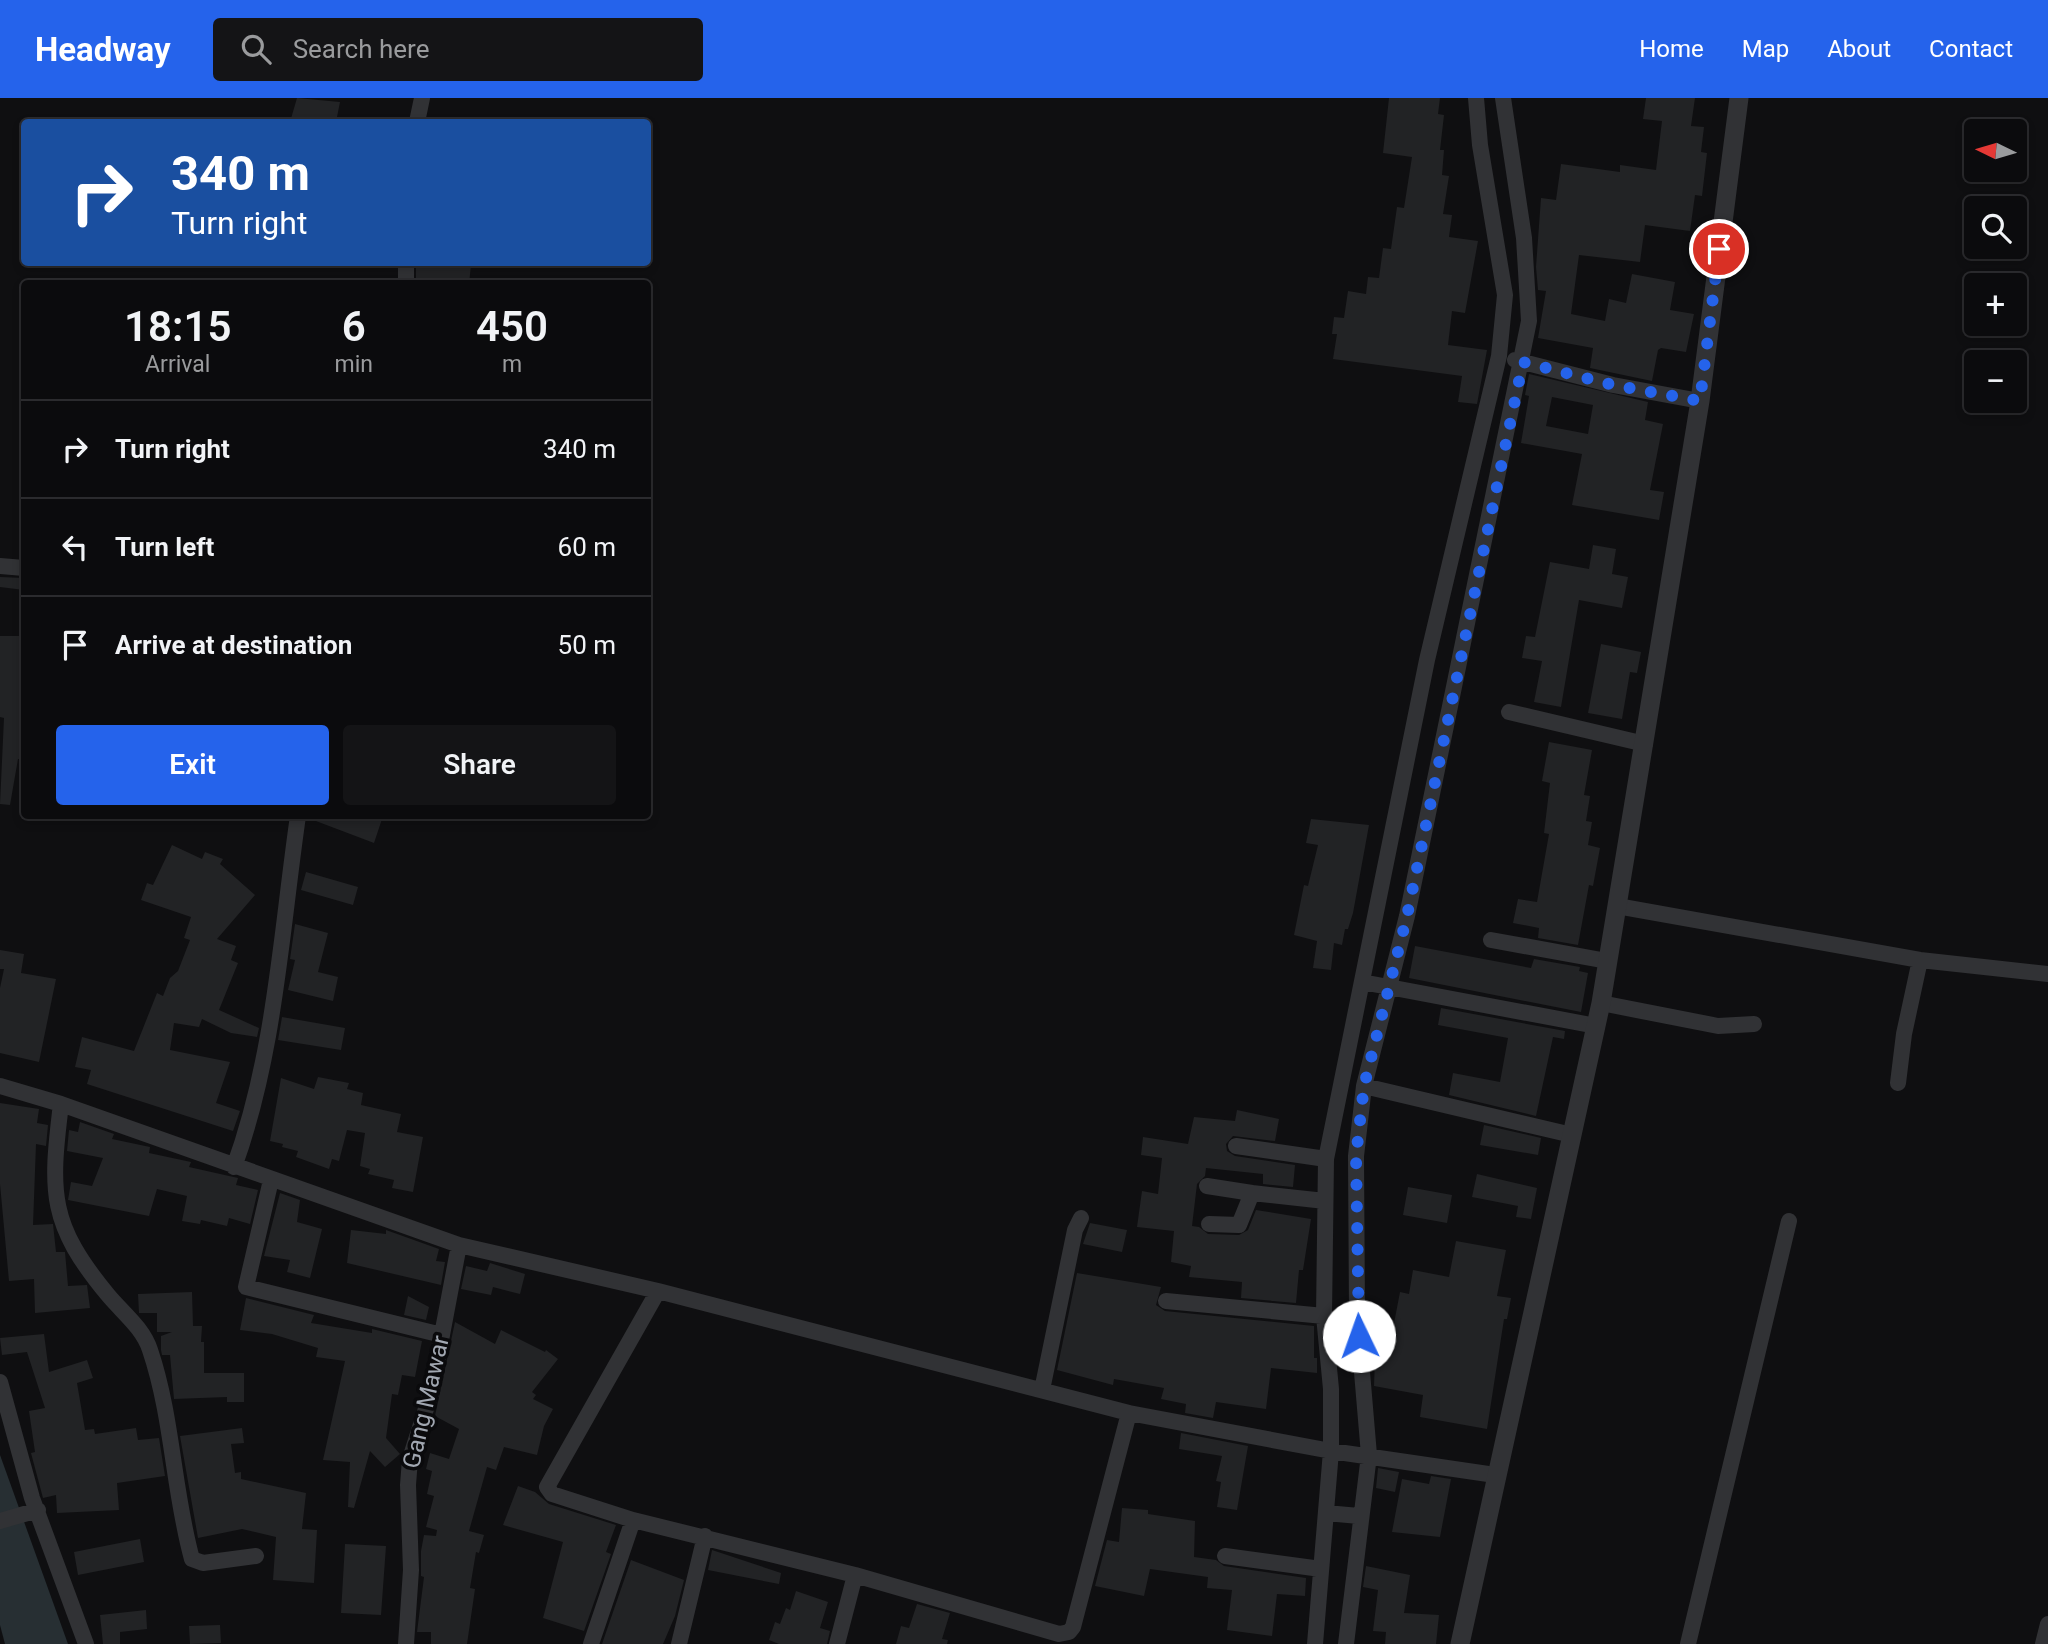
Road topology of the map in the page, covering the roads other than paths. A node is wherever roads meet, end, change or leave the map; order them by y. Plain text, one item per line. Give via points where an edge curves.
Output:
1 (422, 98) edge
2 (1476, 98) edge
3 (1503, 98) edge
4 (1740, 98) edge
5 (418, 119) edge
6 (1511, 359) junction
7 (1700, 401) junction
8 (0, 566) edge
9 (21, 568) edge
10 (1509, 712) dead end
11 (1646, 744) junction
12 (298, 819) edge
13 (1617, 906) junction
14 (1491, 940) dead end
15 (1920, 960) junction
16 (1608, 961) junction
17 (2048, 974) edge
18 (1377, 984) junction
19 (1601, 1003) junction
20 (1754, 1024) dead end
21 (1596, 1026) junction
22 (1357, 1059) junction
23 (1898, 1083) dead end
24 (0, 1086) edge
25 (1364, 1086) junction
26 (61, 1104) junction
27 (1572, 1135) junction
28 (1236, 1146) dead end
29 (1326, 1158) junction
30 (234, 1167) junction
31 (271, 1180) junction
32 (1208, 1186) dead end
33 (1252, 1193) junction
34 (1325, 1201) junction
35 (1081, 1218) dead end
36 (1789, 1221) dead end
37 (1209, 1224) dead end
38 (459, 1245) junction
39 (658, 1291) junction
40 (1166, 1301) dead end
41 (1324, 1316) junction
42 (442, 1335) junction
43 (0, 1382) edge
44 (1042, 1390) junction
45 (1129, 1413) junction
46 (1337, 1452) junction
47 (1365, 1455) junction
48 (1495, 1475) junction
49 (33, 1512) junction
50 (1330, 1513) junction
51 (1357, 1516) junction
52 (633, 1520) junction
53 (0, 1521) edge
54 (705, 1536) junction
55 (256, 1556) dead end
56 (1225, 1556) dead end
57 (1321, 1569) junction
58 (855, 1575) junction
59 (2048, 1624) edge
60 (86, 1644) edge
61 (406, 1644) edge
62 (591, 1644) edge
63 (680, 1644) edge
64 (837, 1644) edge
65 (1315, 1644) edge
66 (1346, 1644) edge
67 (1460, 1644) edge
68 (1688, 1644) edge
69 (2043, 1644) edge

1 - 5 street
2 - 6 street
3 - 6 street via 1530,294
4 - 7 street
6 - 7 street
6 - 18 street
6 - 18 street via 1427,660
7 - 11 street
8 - 9 street
10 - 11 street
11 - 13 street
12 - 30 street via 274,1008 248,1127
13 - 15 street
13 - 16 street
14 - 16 street
15 - 17 street
15 - 23 street
16 - 19 street
18 - 21 street
18 - 22 street
18 - 22 street
19 - 20 street via 1718,1026
19 - 21 street
21 - 27 street
22 - 25 street
22 - 29 street
24 - 26 street
25 - 27 street
25 - 47 street via 1356,1156 1357,1313
26 - 30 street
26 - 55 street via 53,1168 56,1208 79,1261 149,1346 174,1451 192,1559 203,1563
27 - 48 street
28 - 29 street
29 - 34 street
30 - 31 street
31 - 38 street
31 - 42 street via 246,1287
32 - 33 street
33 - 34 street
33 - 37 street via 1239,1225
34 - 41 street
35 - 44 street
36 - 68 street
38 - 39 street
38 - 42 street, Gang Mawar
39 - 44 street
39 - 52 street via 547,1487 552,1494
40 - 41 street
41 - 46 street
42 - 61 street, Gang Mawar via 432,1393 410,1459
43 - 49 street
44 - 45 street
45 - 46 street
45 - 58 street via 1069,1632 1059,1634
46 - 47 street
46 - 50 street
47 - 48 street
47 - 51 street
48 - 67 street
49 - 53 street
49 - 60 street
50 - 51 street
50 - 57 street
51 - 66 street
52 - 54 street
52 - 62 street
54 - 58 street
54 - 63 street
56 - 57 street
57 - 65 street
58 - 64 street
59 - 69 street

